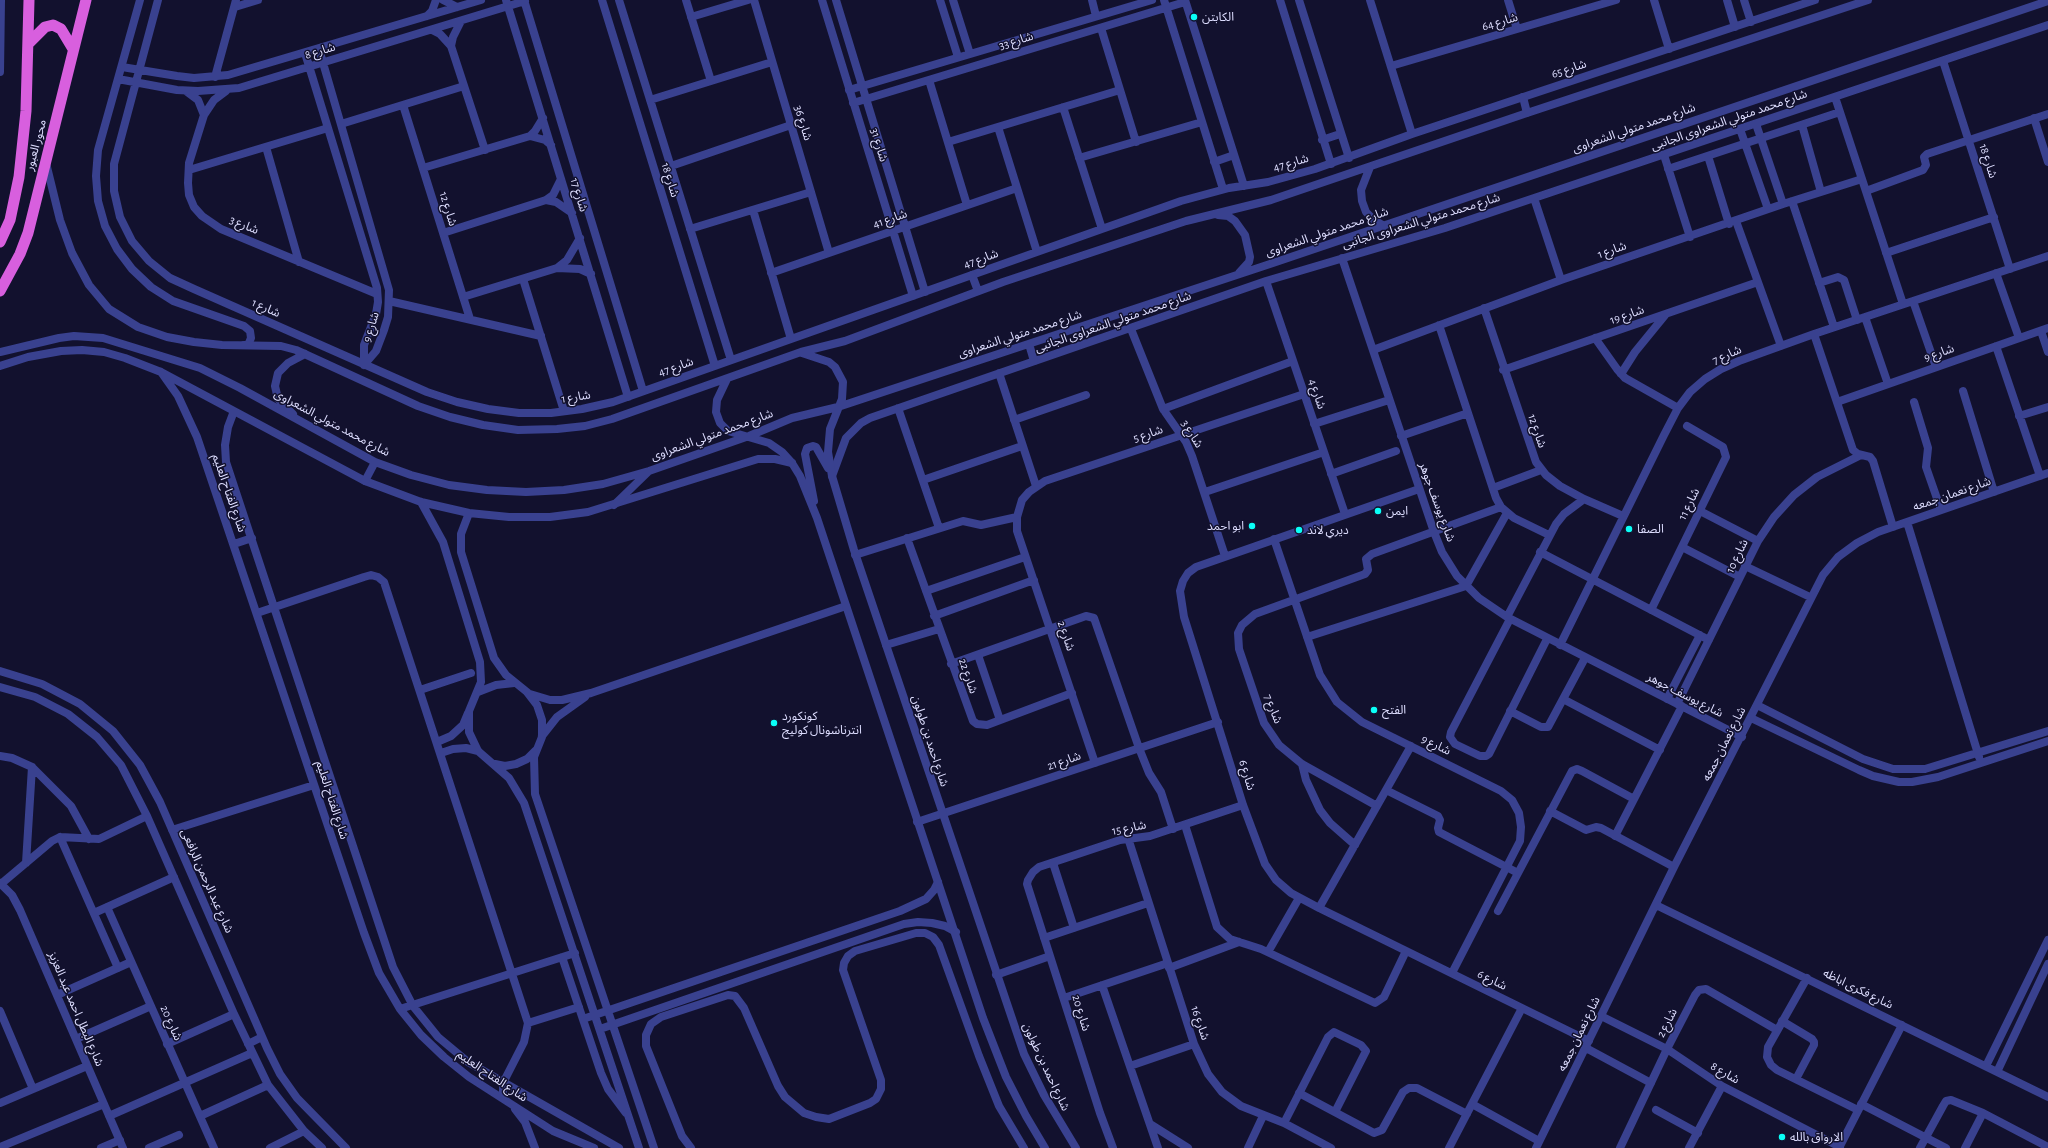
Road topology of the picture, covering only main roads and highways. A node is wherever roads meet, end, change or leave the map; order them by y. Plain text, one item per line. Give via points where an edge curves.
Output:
1 (29, 0) edge
2 (86, 0) edge
3 (28, 44) junction
4 (73, 49) junction
5 (0, 242) edge
6 (0, 291) edge

1 - 3 highway, محور العبور
2 - 4 highway, محور العبور
3 - 4 highway via 45,27 53,25 61,29
3 - 5 highway, محور العبور via 26,111 19,177 10,220
4 - 6 highway, محور العبور via 28,233

